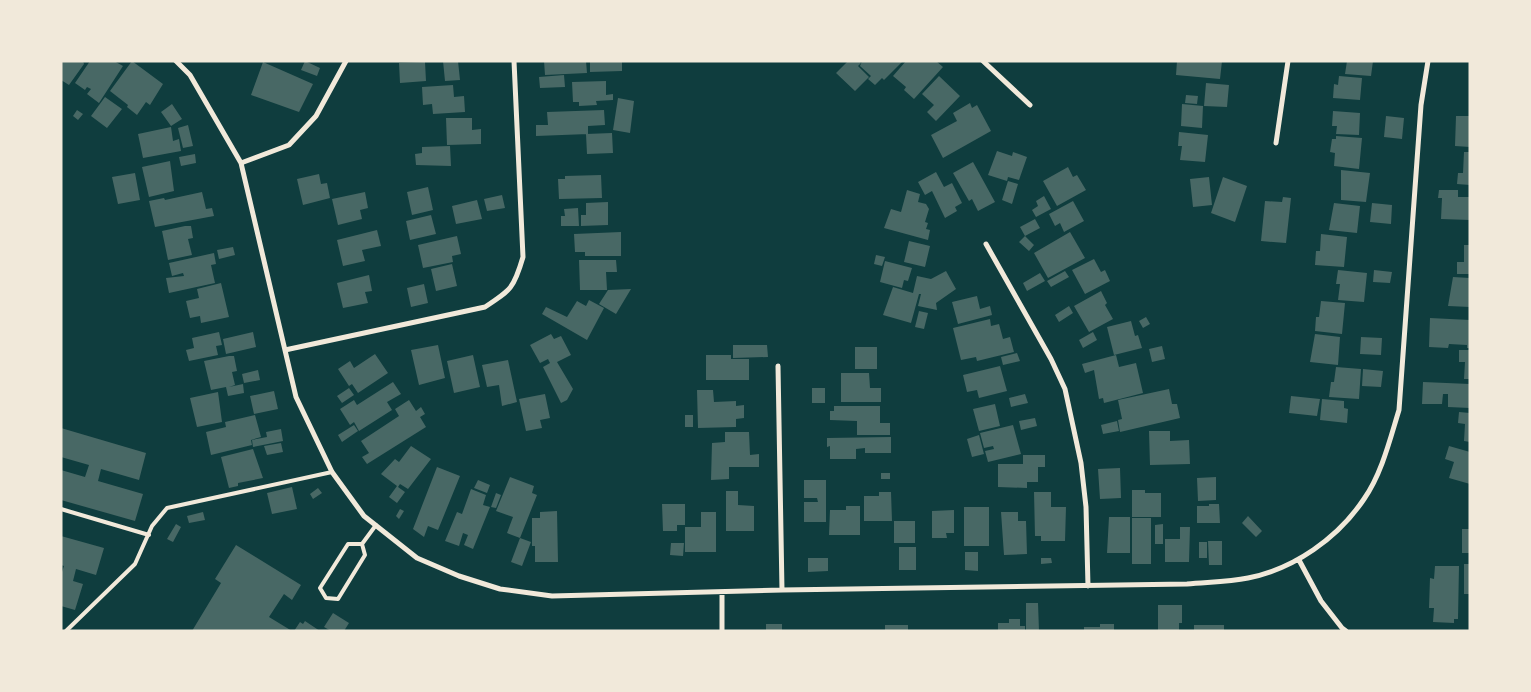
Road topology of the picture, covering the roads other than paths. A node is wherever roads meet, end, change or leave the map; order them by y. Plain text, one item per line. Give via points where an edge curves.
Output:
1 (176, 61) edge
2 (346, 61) edge
3 (514, 61) edge
4 (983, 61) edge
5 (1288, 61) edge
6 (1428, 61) edge
7 (1030, 105) dead end
8 (1276, 142) dead end
9 (241, 164) junction
10 (986, 244) dead end
11 (285, 350) junction
12 (778, 366) dead end
13 (332, 472) junction
14 (61, 509) edge
15 (376, 525) junction
16 (149, 535) junction
17 (362, 544) junction
18 (1299, 560) junction
19 (1088, 586) junction
20 (782, 590) junction
21 (722, 592) junction
22 (66, 631) edge
23 (722, 631) edge
24 (1346, 631) edge

1 - 9 street via 190,75
2 - 9 street via 316,116 290,145
3 - 11 street via 523,257 509,291 485,308
4 - 7 street
5 - 8 street
6 - 18 street via 1398,410 1387,450 1365,498 1338,530
9 - 11 street
10 - 19 street via 1065,389 1086,507
11 - 13 street via 296,397
12 - 20 street
13 - 15 street via 364,516
13 - 16 lane via 167,508
14 - 16 lane
15 - 17 lane
15 - 21 street via 417,558 500,589 552,596
16 - 22 lane via 136,564
17 - 17 lane via 365,555 338,599 326,598 320,588 348,544
18 - 19 street via 1248,578 1187,584
18 - 24 street via 1321,600
19 - 20 street
20 - 21 street
21 - 23 street

